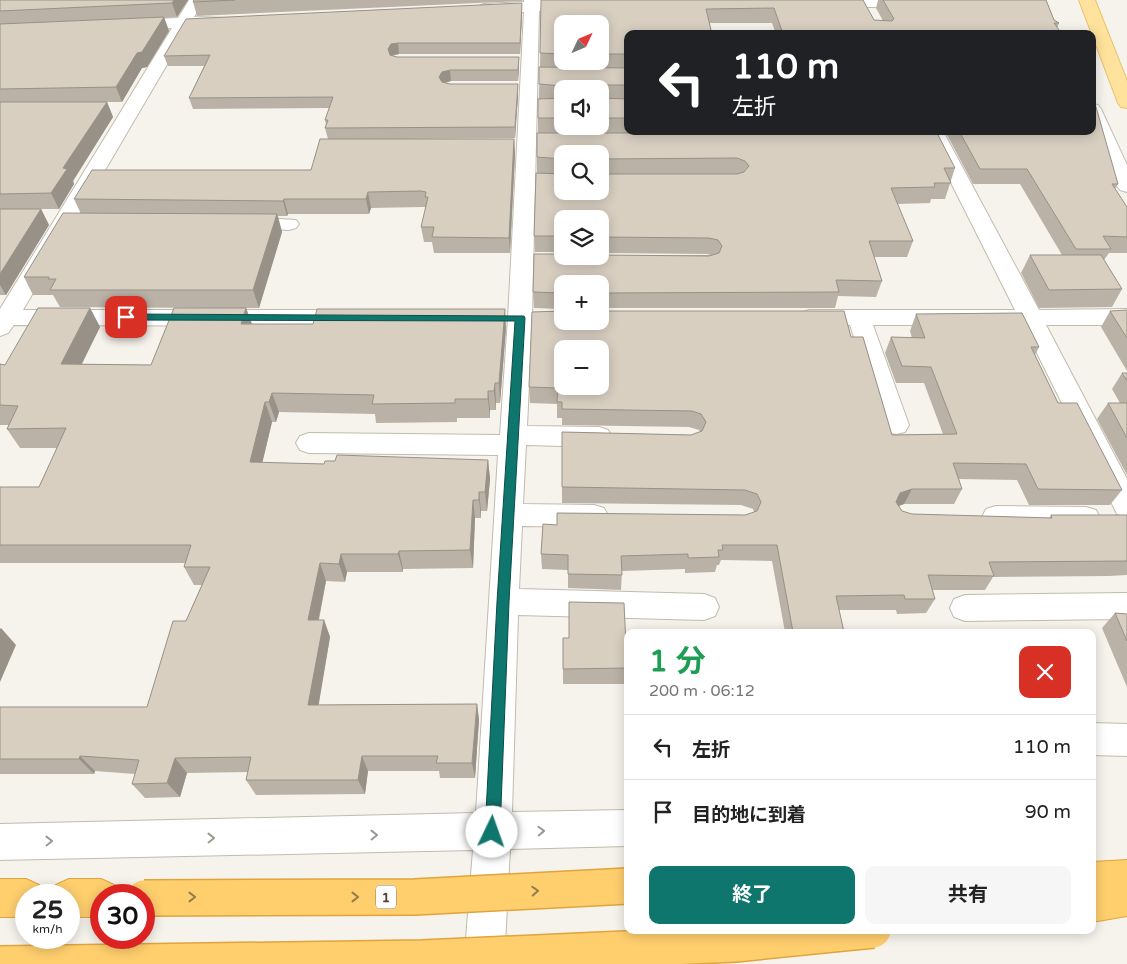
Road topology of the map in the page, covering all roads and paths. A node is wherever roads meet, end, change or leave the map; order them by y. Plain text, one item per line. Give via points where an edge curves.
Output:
1 (197, 0) edge
2 (1087, 0) edge
3 (816, 1) edge
4 (863, 2) junction
5 (532, 3) edge
6 (930, 3) edge
7 (591, 4) edge
8 (472, 9) edge
9 (872, 18) edge
10 (232, 21) edge
11 (183, 23) junction
12 (110, 26) edge
13 (549, 75) edge
14 (529, 83) junction
15 (509, 88) edge
16 (1127, 103) edge
17 (1096, 118) edge
18 (936, 135) edge
19 (533, 143) junction
20 (507, 146) edge
21 (1127, 186) edge
22 (221, 223) edge
23 (289, 224) dead end
24 (1127, 317) edge
25 (372, 318) edge
26 (790, 318) edge
27 (859, 318) junction
28 (1030, 318) junction
29 (2, 321) edge
30 (896, 425) dead end
31 (620, 437) edge
32 (513, 440) junction
33 (309, 443) dead end
34 (1127, 506) edge
35 (508, 515) junction
36 (615, 516) edge
37 (972, 517) edge
38 (1127, 518) edge
39 (503, 602) junction
40 (1127, 606) edge
41 (704, 607) dead end
42 (965, 608) dead end
43 (1096, 739) edge
44 (1127, 740) edge
45 (624, 828) edge
46 (492, 832) junction
47 (0, 842) edge
48 (1127, 879) edge
49 (1096, 881) edge
50 (624, 886) edge
51 (1127, 897) edge
52 (0, 898) edge
53 (15, 898) edge
54 (155, 898) edge
55 (1096, 902) edge
56 (834, 934) edge
57 (0, 964) edge
58 (484, 964) edge

1 - 11 street
2 - 16 main road
3 - 4 street
4 - 6 street
4 - 9 street
5 - 7 street
5 - 8 street
5 - 14 street
10 - 11 street
11 - 12 street
11 - 29 street via 123,110 66,220
13 - 14 street
14 - 15 street
14 - 19 street
17 - 21 street
18 - 28 street
19 - 20 street
19 - 32 street via 532,261 519,318
22 - 23 street
24 - 28 street
25 - 29 street
26 - 27 street
27 - 28 street
27 - 30 street
28 - 34 street
31 - 32 street
32 - 33 street
32 - 35 street
35 - 36 street
35 - 39 street
37 - 38 street
39 - 41 street
39 - 46 street
40 - 42 street
43 - 44 street
46 -> 45 street
47 -> 46 street
46 - 58 street
48 - 49 highway
54 -> 50 highway, 1, bridge via 415,897
51 - 55 highway
52 - 53 highway
56 - 57 highway, bridge via 735,944 422,958

